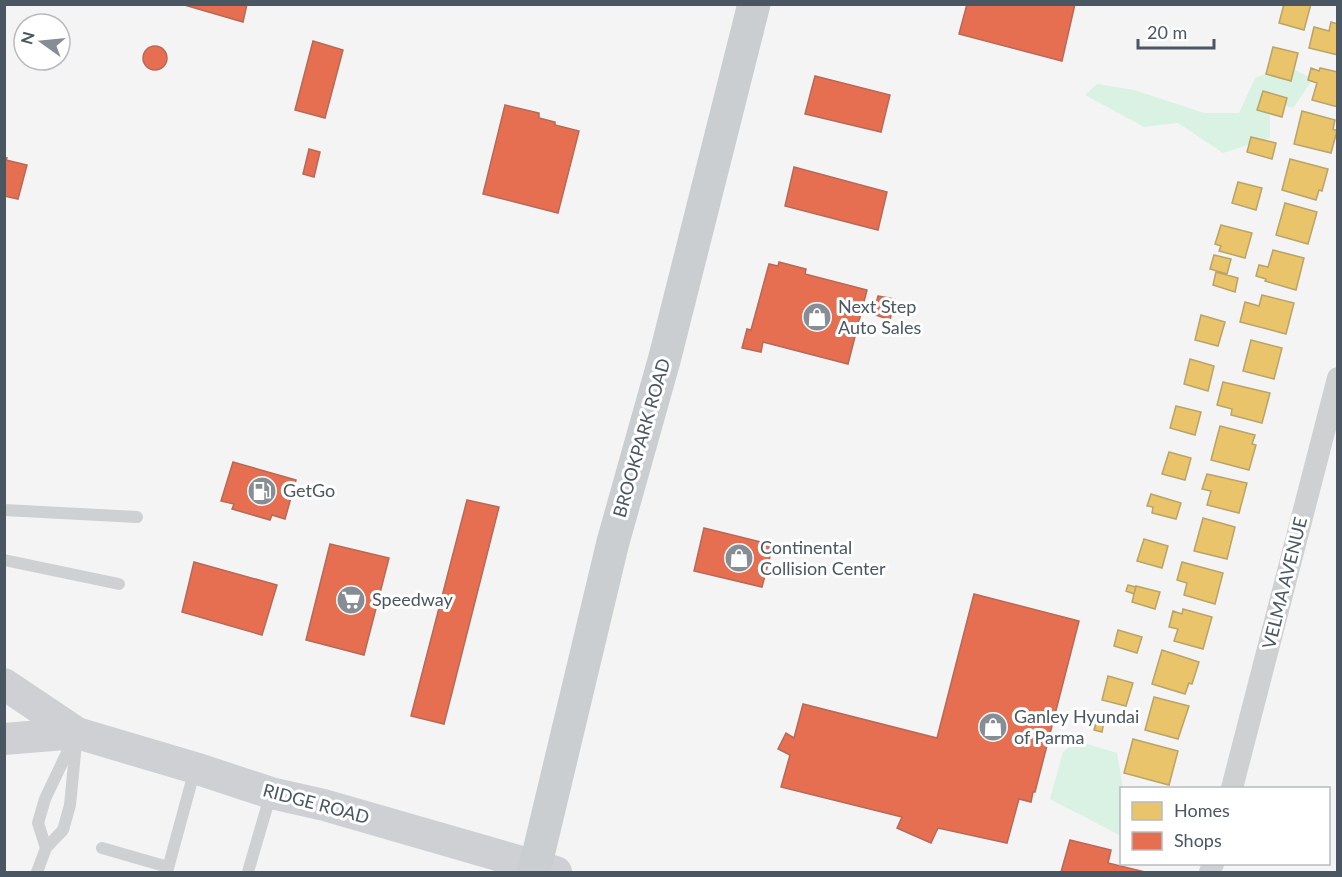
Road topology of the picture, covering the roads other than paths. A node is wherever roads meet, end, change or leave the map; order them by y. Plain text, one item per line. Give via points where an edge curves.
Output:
1 (754, 4) edge
2 (1338, 378) edge
3 (4, 510) edge
4 (136, 516) dead end
5 (4, 560) edge
6 (119, 584) dead end
7 (4, 684) edge
8 (77, 734) junction
9 (4, 739) edge
10 (195, 768) junction
11 (1233, 787) edge
12 (271, 793) junction
13 (46, 848) junction
14 (102, 848) dead end
15 (168, 870) edge
16 (542, 870) edge
17 (38, 873) edge
18 (248, 873) edge

1 - 16 main road, BROOKPARK ROAD via 614,542
2 - 11 street, VELMA AVENUE
3 - 4 lane
5 - 6 lane
7 - 8 main road, RIDGE ROAD
8 - 9 main road, RIDGE ROAD
8 - 10 main road, RIDGE ROAD
8 - 13 lane via 70,805 63,830
8 - 13 lane via 45,799 38,823
10 - 12 main road, RIDGE ROAD
10 - 15 lane
12 - 16 main road, RIDGE ROAD
12 - 18 lane
13 - 17 lane
14 - 15 lane

